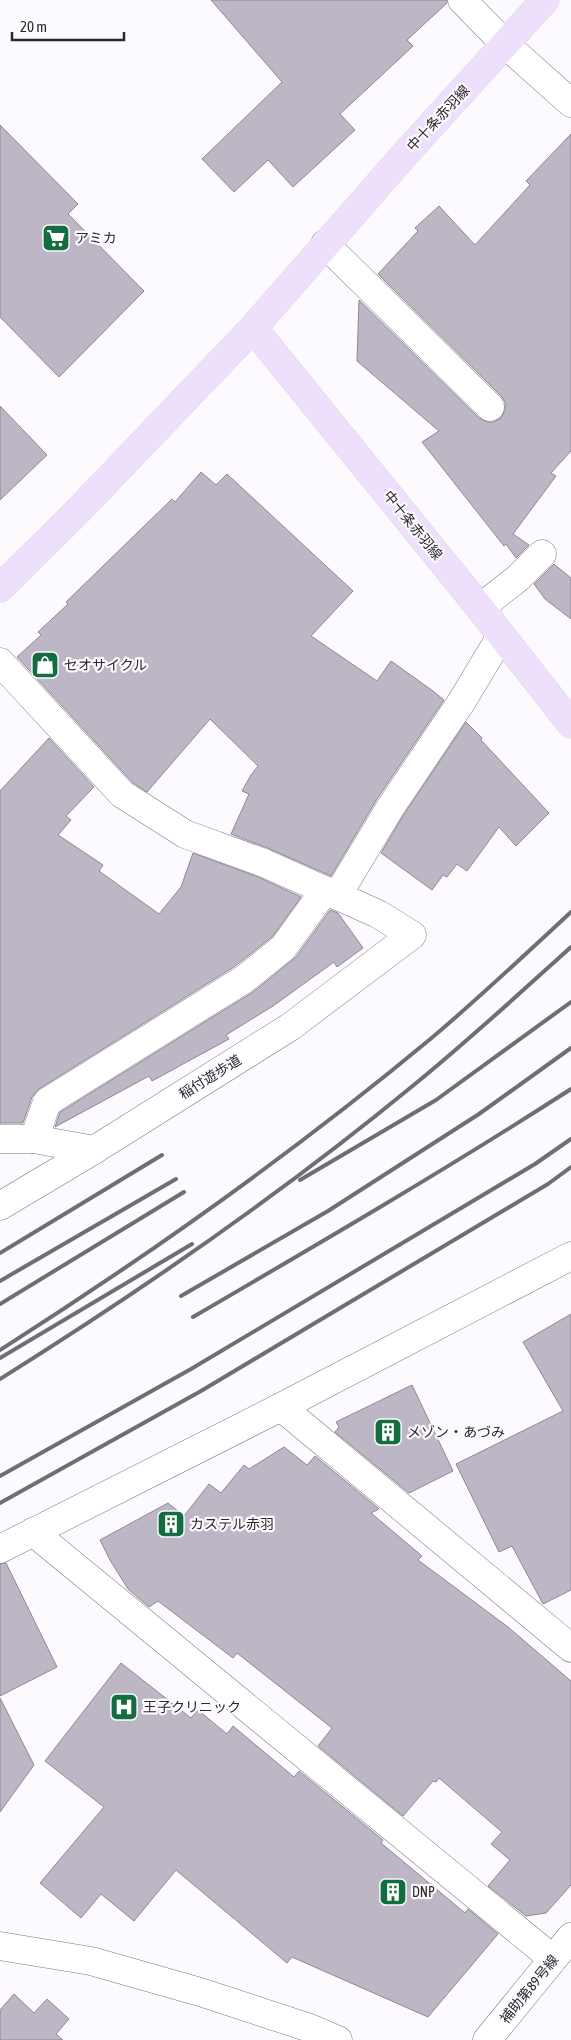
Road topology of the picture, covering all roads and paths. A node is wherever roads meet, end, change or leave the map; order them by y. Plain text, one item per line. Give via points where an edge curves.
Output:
1 (462, 0) edge
2 (545, 0) edge
3 (506, 45) junction
4 (571, 103) edge
5 (325, 244) junction
6 (253, 328) junction
7 (490, 407) dead end
8 (542, 554) dead end
9 (0, 588) edge
10 (480, 608) junction
11 (501, 636) junction
12 (0, 662) edge
13 (571, 724) edge
14 (331, 893) junction
15 (0, 1139) edge
16 (34, 1139) junction
17 (94, 1150) junction
18 (0, 1206) edge
19 (571, 1256) edge
20 (281, 1407) junction
21 (33, 1532) junction
22 (0, 1549) edge
23 (571, 1648) edge
24 (571, 1937) edge
25 (0, 1946) edge
26 (553, 1960) junction
27 (338, 2040) edge
28 (487, 2040) edge

1 - 3 street
2 - 3 main road, 中十条赤羽線
3 - 4 street
3 - 5 main road, 中十条赤羽線
5 - 6 main road, 中十条赤羽線
5 - 7 street
6 - 9 main road, 中十条赤羽線
6 - 10 main road, 中十条赤羽線
8 - 10 street
10 - 11 main road, 中十条赤羽線
11 - 13 main road, 中十条赤羽線
11 - 14 street via 462,701
12 - 14 street via 122,794 185,834 264,863
14 - 16 street via 282,948 243,980 47,1102
14 - 17 street, 稲付遊歩道 via 378,914 412,935 290,1027
15 - 16 street
16 - 17 street
17 - 18 street, 稲付遊歩道
19 - 20 street
20 - 21 street
20 - 23 street
21 - 22 street
21 - 26 street
24 - 26 street, 補助第89号線
25 - 27 street via 91,1962 191,1989
26 - 28 street, 補助第89号線

